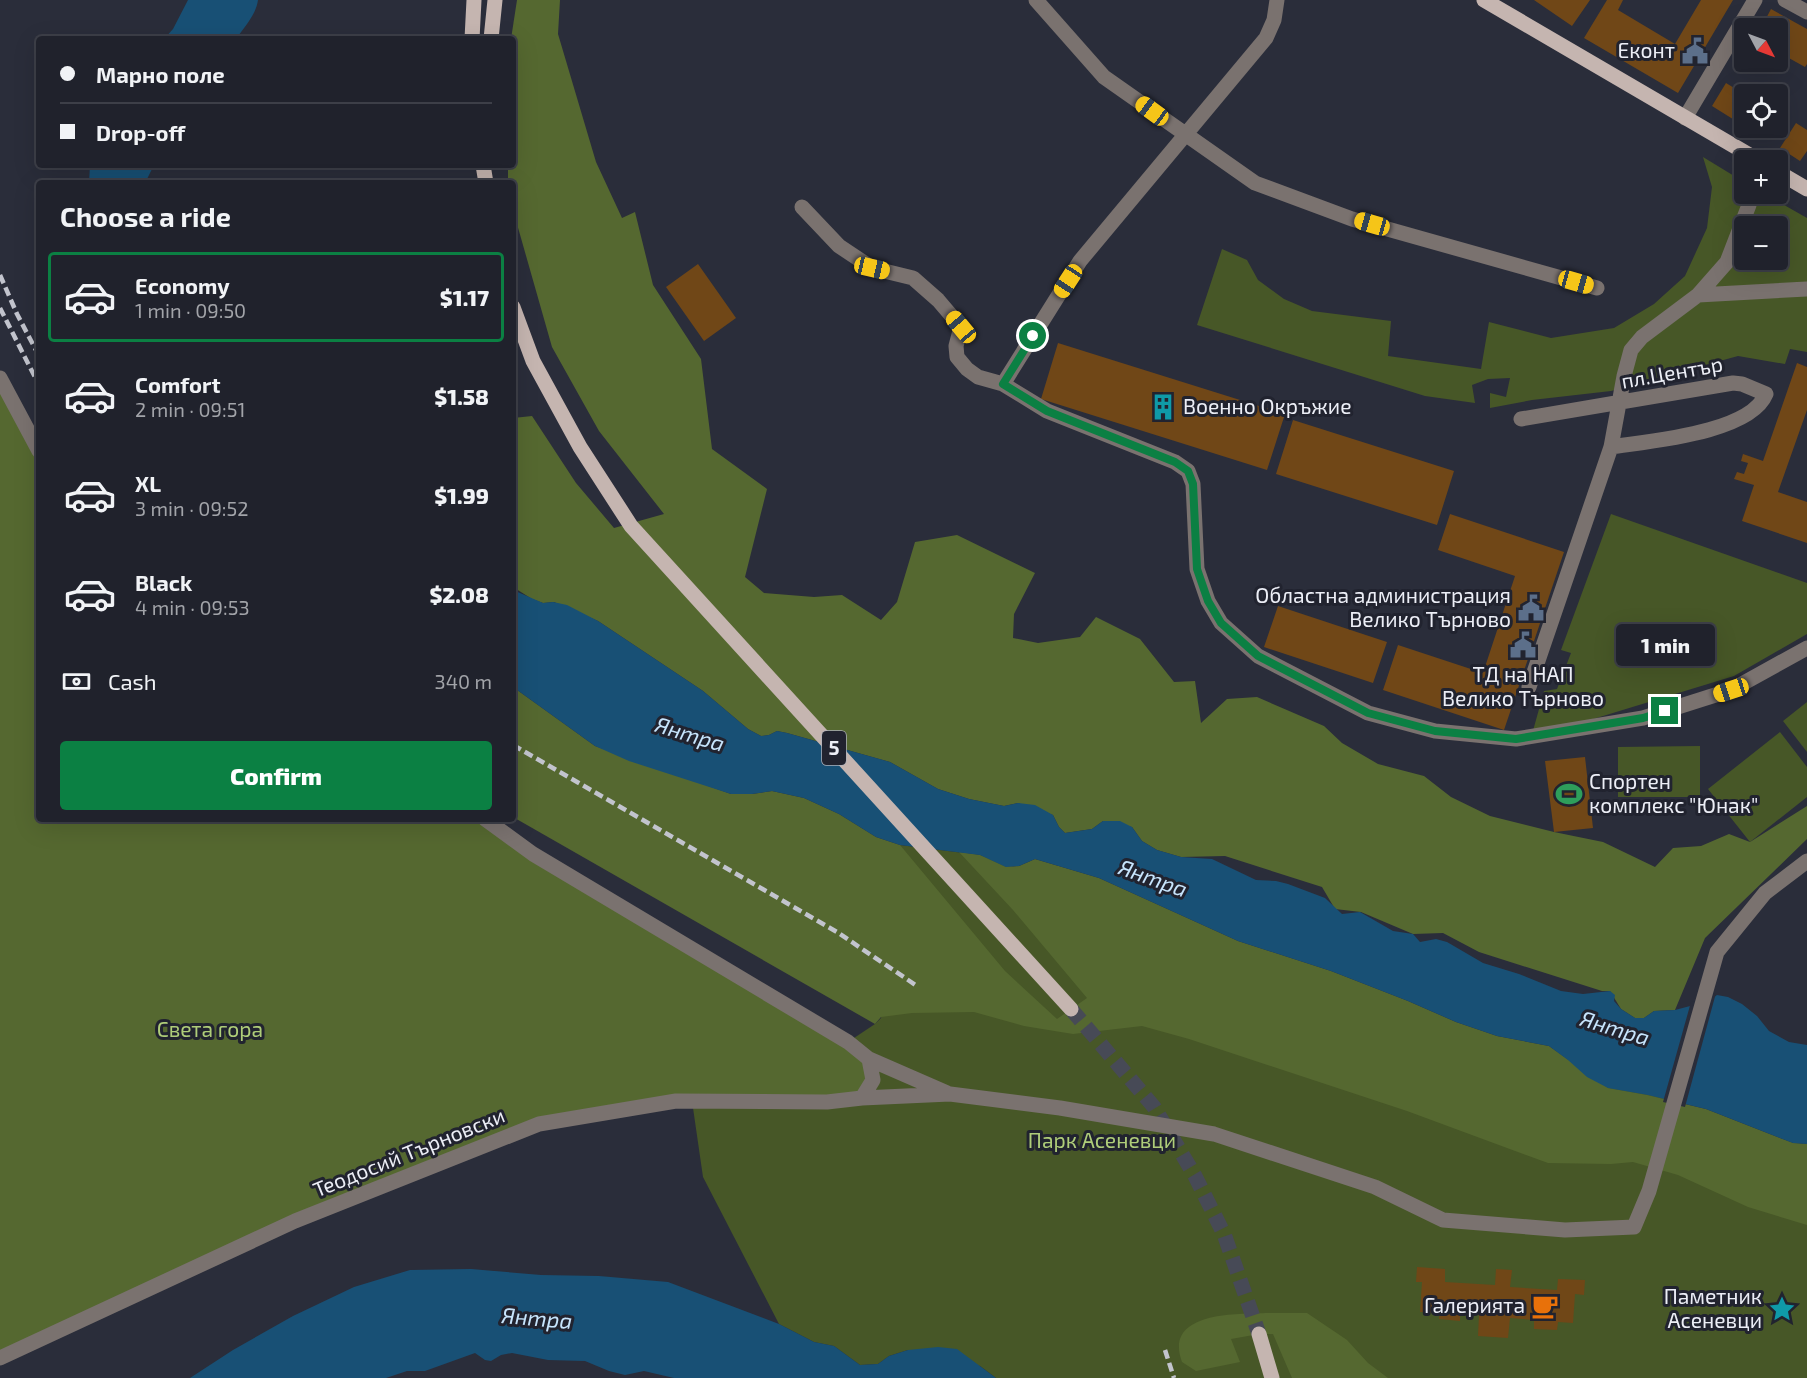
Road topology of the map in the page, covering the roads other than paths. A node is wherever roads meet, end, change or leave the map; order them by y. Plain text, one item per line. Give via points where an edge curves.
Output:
1 (474, 0) edge
2 (495, 0) edge
3 (1036, 0) edge
4 (1277, 0) edge
5 (1485, 0) edge
6 (1755, 0) edge
7 (1785, 0) edge
8 (1807, 12) edge
9 (472, 36) edge
10 (491, 36) edge
11 (1684, 118) junction
12 (1184, 135) junction
13 (1738, 150) edge
14 (1788, 178) edge
15 (1807, 189) edge
16 (1749, 204) edge
17 (802, 207) dead end
18 (1597, 288) dead end
19 (1807, 289) edge
20 (1698, 295) junction
21 (516, 315) edge
22 (0, 378) edge
23 (1003, 384) junction
24 (1618, 404) junction
25 (1521, 419) dead end
26 (36, 445) edge
27 (1611, 447) junction
28 (1807, 648) edge
29 (1529, 687) dead end
30 (489, 822) edge
31 (1807, 861) edge
32 (1071, 1009) tunnel mouth
33 (869, 1059) junction
34 (950, 1095) junction
35 (862, 1098) junction
36 (1259, 1334) tunnel mouth
37 (0, 1358) edge
38 (1272, 1378) edge

1 - 9 main road
2 - 10 main road
3 - 12 street via 1104,77
4 - 12 street via 1266,38
5 - 11 main road
6 - 11 street
7 - 8 street
11 - 13 main road
12 - 18 street via 1255,183 1352,219
12 - 23 street via 1080,261
14 - 15 main road
16 - 20 street via 1727,262
17 - 23 street via 839,246 872,268 913,278 938,300 961,327 957,357 966,369
19 - 20 street
20 - 24 street via 1642,337 1631,350
21 - 32 main road, 5 via 533,361 580,447 631,526
22 - 26 street
23 - 28 street via 1047,411 1175,462 1188,471 1193,484 1197,569 1221,623 1258,656 1368,713 1435,731 1516,739 1643,718 1731,690
24 - 25 street, пл.Център
24 - 27 street
24 - 27 street, пл.Център via 1733,383 1766,394 1751,413 1710,431
27 - 29 street
30 - 33 street via 533,854 848,1042
31 - 34 street via 1765,893 1717,952 1649,1191 1634,1227 1565,1230 1443,1220 1375,1187 1214,1134 1060,1108
33 - 34 street
33 - 35 street via 873,1080
34 - 35 street, Теодосий Търновски
35 - 37 street, Теодосий Търновски via 827,1102 676,1101 539,1124 295,1221
36 - 38 main road

